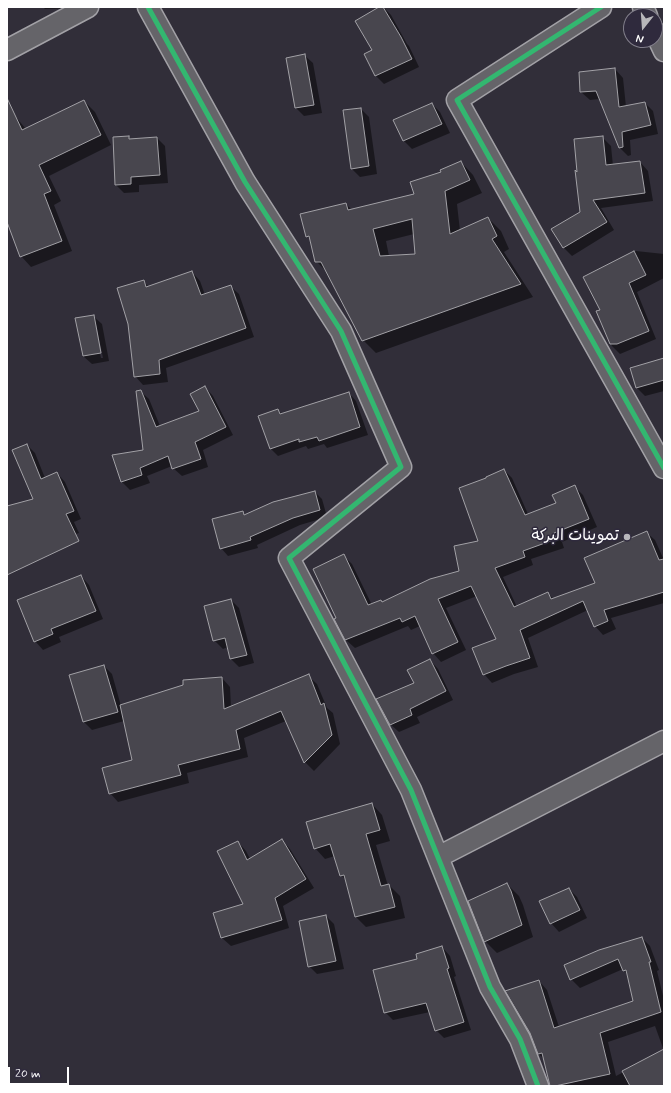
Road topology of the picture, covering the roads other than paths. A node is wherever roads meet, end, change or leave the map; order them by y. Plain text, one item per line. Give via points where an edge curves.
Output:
1 (88, 7) edge
2 (148, 7) edge
3 (601, 7) edge
4 (7, 50) edge
5 (664, 468) edge
6 (664, 741) edge
7 (438, 857) junction
8 (538, 1086) edge

1 - 4 street
2 - 7 street via 245,182 342,331 401,466 289,558 411,790
3 - 5 street via 457,100
6 - 7 street
7 - 8 street via 490,987 520,1039

